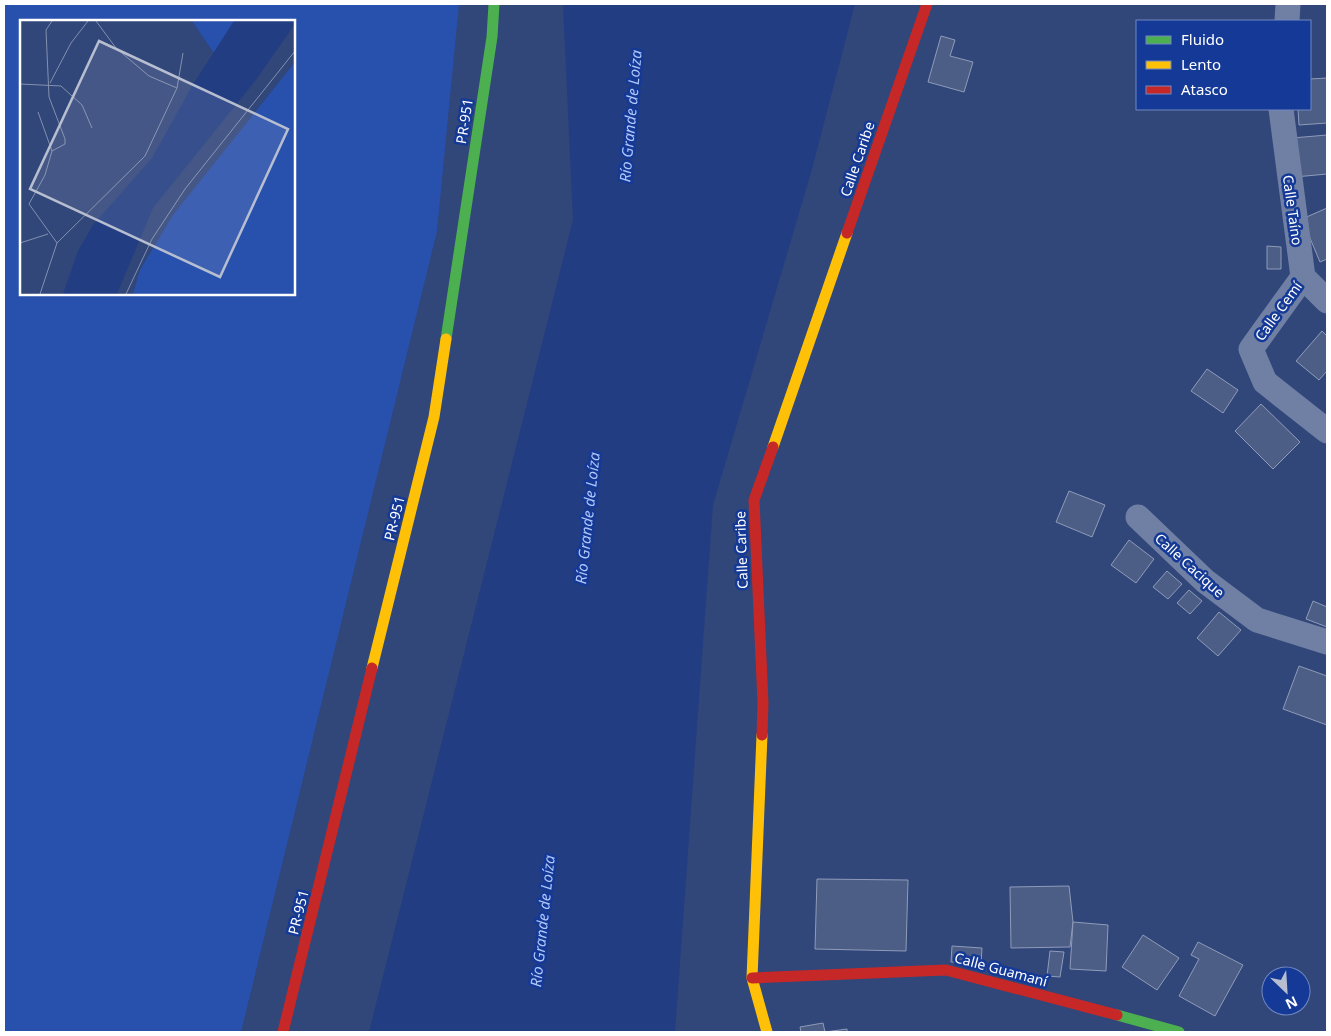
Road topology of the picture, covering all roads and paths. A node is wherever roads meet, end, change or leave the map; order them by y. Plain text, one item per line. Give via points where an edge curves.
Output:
1 (494, 4) edge
2 (927, 4) edge
3 (1288, 4) edge
4 (1287, 20) edge
5 (1280, 110) edge
6 (1303, 277) junction
7 (1327, 301) edge
8 (1327, 431) edge
9 (1138, 517) dead end
10 (1327, 642) edge
11 (752, 978) junction
12 (284, 1032) edge
13 (767, 1032) edge
14 (1179, 1032) edge

1 - 12 street, PR-951 / PR-951 via 492,37 434,417
2 - 11 street, Calle Caribe via 754,500 763,704
3 - 4 street
5 - 6 street, Calle Taíno
6 - 7 street
6 - 8 street, Calle Cemí via 1251,349 1265,382
9 - 10 street, Calle Cacique via 1205,582 1257,620
11 - 13 street, Calle Caribe
11 - 14 street, Calle Guamaní via 946,970

